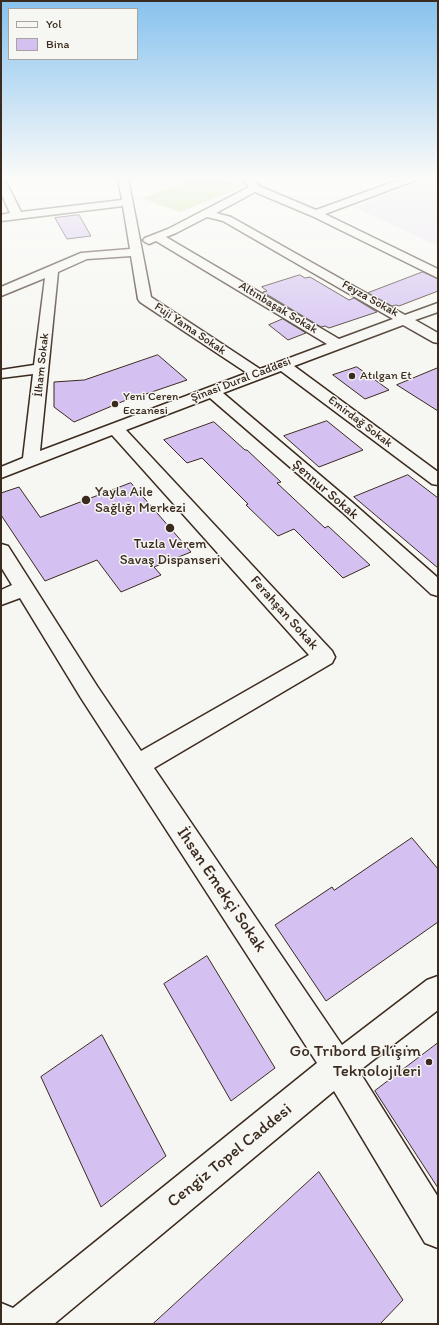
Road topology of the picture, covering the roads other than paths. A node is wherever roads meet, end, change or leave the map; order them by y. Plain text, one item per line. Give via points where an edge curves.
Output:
1 (134, 240) edge
2 (151, 240) edge
3 (162, 240) edge
4 (264, 240) edge
5 (369, 240) edge
6 (136, 250) junction
7 (52, 270) junction
8 (438, 274) edge
9 (1, 292) edge
10 (438, 307) edge
11 (405, 319) junction
12 (438, 339) edge
13 (337, 344) junction
14 (282, 365) junction
15 (42, 368) junction
16 (1, 374) edge
17 (258, 374) junction
18 (212, 391) junction
19 (114, 428) junction
20 (31, 460) junction
21 (1, 472) edge
22 (438, 480) edge
23 (1, 551) edge
24 (438, 589) edge
25 (13, 593) edge
26 (138, 765) junction
27 (438, 991) edge
28 (338, 1067) junction
29 (438, 1230) edge
30 (24, 1324) edge

1 - 6 street, Fuji Yama Sokak
2 - 6 street
3 - 13 street, Altınbaşak Sokak
4 - 11 street, Feyza Sokak
5 - 8 street
6 - 7 street via 85,256
6 - 17 street, Fuji Yama Sokak via 145,299
7 - 9 street
7 - 15 street, İlham Sokak
10 - 11 street, Şinasi Dural Caddesi
11 - 12 street, Feyza Sokak
11 - 13 street, Şinasi Dural Caddesi
13 - 14 street, Şinasi Dural Caddesi
14 - 17 street, Şinasi Dural Caddesi
14 - 22 street, Emirdağ Sokak
15 - 16 street
15 - 20 street, İlham Sokak
17 - 18 street, Şinasi Dural Caddesi
18 - 19 street, Şinasi Dural Caddesi
18 - 24 street, Şennur Sokak
19 - 20 street, Şinasi Dural Caddesi
19 - 26 street, Ferahşan Sokak via 324,658
20 - 21 street, Şinasi Dural Caddesi
23 - 25 street, İhsan Emekçi Sokak
25 - 26 street, İhsan Emekçi Sokak via 89,692
26 - 28 street, İhsan Emekçi Sokak
27 - 28 street, Cengiz Topel Caddesi
28 - 29 street, İhsan Emekçi Sokak
28 - 30 street, Cengiz Topel Caddesi

